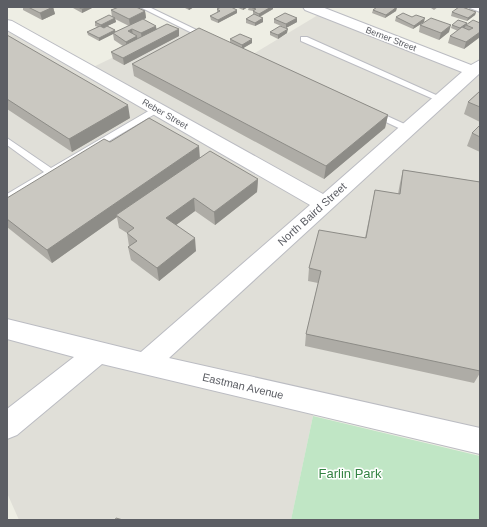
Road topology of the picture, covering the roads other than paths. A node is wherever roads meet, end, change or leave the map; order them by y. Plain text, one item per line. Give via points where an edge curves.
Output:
1 (143, 7) edge
2 (310, 7) edge
3 (472, 7) edge
4 (480, 10) edge
5 (7, 24) edge
6 (304, 38) dead end
7 (215, 40) edge
8 (476, 68) edge
9 (441, 99) junction
10 (157, 109) junction
11 (364, 109) edge
12 (408, 128) junction
13 (7, 141) edge
14 (52, 172) junction
15 (7, 198) edge
16 (323, 204) junction
17 (7, 329) edge
18 (97, 352) junction
19 (145, 364) junction
20 (7, 426) edge
21 (480, 441) edge

1 - 7 lane
2 - 8 street, Berner Street
3 - 4 lane
5 - 10 street, Reber Street
6 - 9 lane
8 - 9 street, North Baird Street
9 - 12 street, North Baird Street
10 - 14 lane
10 - 16 street, Reber Street
11 - 12 lane
12 - 16 street, North Baird Street
13 - 14 lane
14 - 15 lane
16 - 19 street, North Baird Street
17 - 18 street, Eastman Avenue
18 - 19 street, Eastman Avenue
18 - 20 street
19 - 21 street, Eastman Avenue

